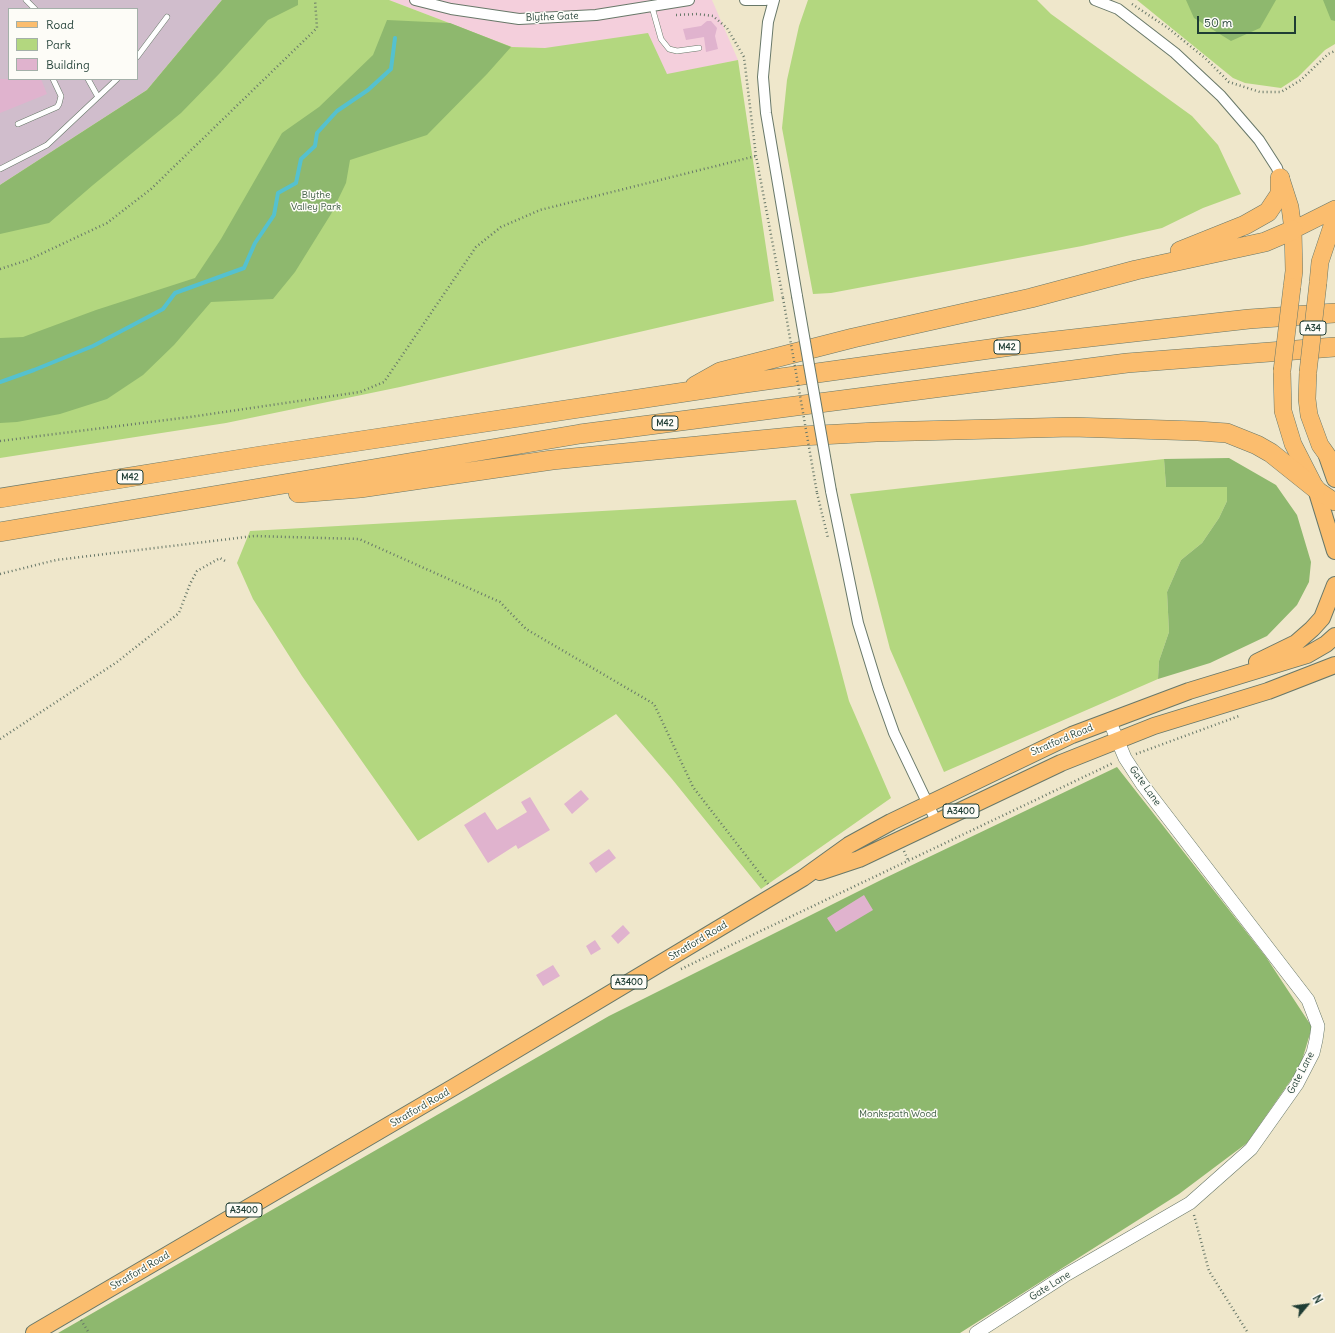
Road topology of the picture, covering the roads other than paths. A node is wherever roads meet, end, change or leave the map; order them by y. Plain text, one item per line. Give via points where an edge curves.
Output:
1 (26, 0) edge
2 (415, 0) edge
3 (689, 0) edge
4 (745, 0) edge
5 (766, 0) edge
6 (774, 0) edge
7 (1095, 0) edge
8 (652, 7) junction
9 (34, 8) edge
10 (167, 17) dead end
11 (699, 48) dead end
12 (138, 56) edge
13 (53, 80) edge
14 (89, 80) edge
15 (116, 80) edge
16 (98, 97) junction
17 (18, 124) dead end
18 (0, 169) edge
19 (1280, 178) junction
20 (1335, 209) edge
21 (1335, 217) edge
22 (1293, 230) junction
23 (1136, 270) junction
24 (1335, 313) edge
25 (1335, 347) edge
26 (681, 393) junction
27 (1331, 461) edge
28 (1335, 479) edge
29 (1316, 489) junction
30 (0, 498) edge
31 (1335, 502) edge
32 (169, 503) junction
33 (0, 532) edge
34 (1335, 551) edge
35 (1335, 585) edge
36 (1335, 636) edge
37 (1335, 665) edge
38 (1189, 691) junction
39 (1109, 720) junction
40 (1117, 741) junction
41 (929, 804) junction
42 (937, 823) junction
43 (803, 878) junction
44 (34, 1333) edge
45 (976, 1333) edge

1 - 9 lane
2 - 8 street, Blythe Gate via 451,9 519,19 596,15
3 - 8 street, Blythe Gate
4 - 5 street
6 - 41 street, bridge via 768,22 763,77 766,113 831,491 858,623 878,688 894,733
7 - 19 street via 1118,9 1175,53 1221,96 1259,140 1277,168
8 - 11 lane via 661,39 669,49 677,51
10 - 12 lane
13 - 17 lane via 61,96 57,107
14 - 16 lane
15 - 16 lane
16 - 18 lane via 47,145
19 - 22 highway via 1290,207
19 - 23 highway via 1280,194 1268,212 1245,225
20 - 22 highway
21 - 27 highway, A34, bridge via 1320,262 1307,399 1314,431
22 - 23 highway via 1265,242
22 - 29 highway, bridge via 1294,271 1282,371 1282,396 1286,424 1293,444
23 - 26 highway via 1031,298 853,338 720,372
24 - 26 highway, M42 via 1249,319 1011,346
25 - 32 highway, M42 via 1127,363 588,433
26 - 30 highway, M42
27 - 28 main road
29 - 31 highway
29 - 32 highway via 1271,453 1227,433 1052,427 800,436 552,460 360,488
29 - 34 main road
32 - 33 highway, M42
35 - 38 main road via 1322,618 1296,643
36 - 38 main road, Stratford Road / A3400 via 1307,655
37 - 40 main road, Stratford Road / A3400 via 1268,691 1154,726
38 - 39 main road, Stratford Road / A3400
39 - 40 street, Gate Lane
39 - 41 main road, Stratford Road / A3400 via 1001,768
40 - 42 main road, Stratford Road / A3400 via 1061,763
40 - 45 street, Gate Lane via 1142,784 1308,1000 1318,1026 1313,1053 1297,1084 1251,1149 1190,1202 1064,1276
41 - 42 street
41 - 43 main road, Stratford Road / A3400 via 849,845
42 - 43 main road, Stratford Road / A3400 via 858,860
43 - 44 main road, Stratford Road / A3400 via 454,1087

